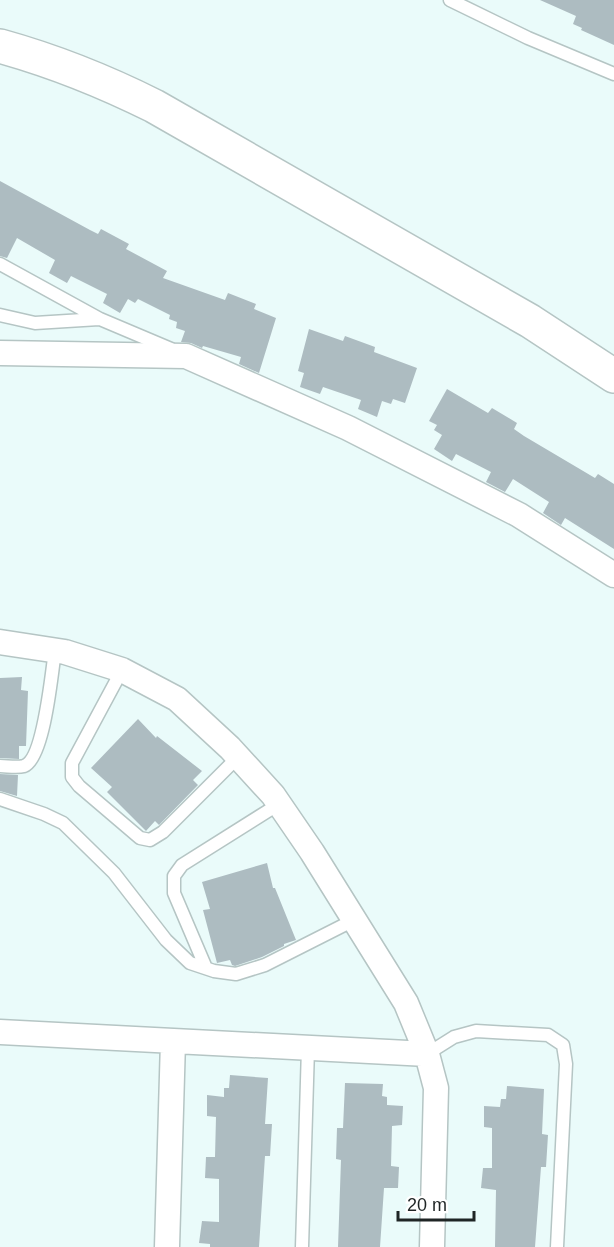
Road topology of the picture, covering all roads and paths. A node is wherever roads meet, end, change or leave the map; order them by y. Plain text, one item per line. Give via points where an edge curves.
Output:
1 (450, 0) edge
2 (0, 46) edge
3 (614, 74) edge
4 (0, 264) edge
5 (0, 315) edge
6 (100, 319) junction
7 (0, 353) edge
8 (186, 356) junction
9 (614, 376) edge
10 (614, 575) edge
11 (0, 642) edge
12 (55, 650) junction
13 (122, 670) junction
14 (238, 757) junction
15 (0, 766) edge
16 (0, 799) edge
17 (279, 804) junction
18 (354, 920) junction
19 (206, 968) junction
20 (0, 1032) edge
21 (173, 1041) junction
22 (308, 1048) junction
23 (427, 1054) junction
24 (167, 1247) edge
25 (302, 1247) edge
26 (432, 1247) edge
27 (557, 1247) edge

1 - 3 lane
2 - 9 street via 75,70 154,106 530,321
4 - 6 lane
5 - 6 lane via 35,323
6 - 8 lane
7 - 8 street
8 - 10 street via 348,428 519,515
11 - 12 street
12 - 13 street
12 - 15 lane via 41,739 34,758 24,766
13 - 14 street via 177,699
13 - 14 lane via 72,763 72,777 140,838 150,840 163,832
14 - 17 street
16 - 19 lane via 63,823 114,873 166,940 190,963
17 - 18 street
17 - 19 lane via 182,865 174,876 174,893
18 - 19 lane via 265,965 236,974
18 - 23 street via 406,1003
20 - 21 street
21 - 22 street
21 - 24 street
22 - 23 street
22 - 25 lane
23 - 26 street via 436,1088
23 - 27 lane via 454,1037 476,1031 548,1035 563,1045 566,1064

